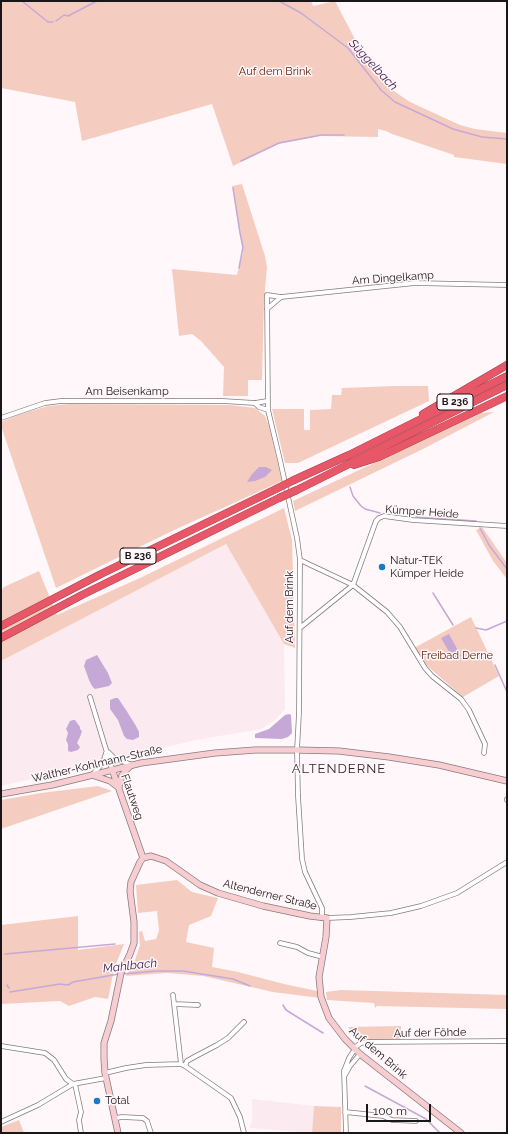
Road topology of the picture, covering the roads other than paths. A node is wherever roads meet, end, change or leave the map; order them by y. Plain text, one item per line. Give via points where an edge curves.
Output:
1 (507, 286) edge
2 (267, 295) joint
3 (281, 297) junction
4 (267, 309) junction
5 (507, 365) edge
6 (507, 376) edge
7 (507, 385) edge
8 (507, 397) edge
9 (267, 401) junction
10 (255, 404) junction
11 (268, 410) junction
12 (1, 418) edge
13 (404, 428) junction
14 (338, 469) junction
15 (507, 526) edge
16 (300, 560) junction
17 (353, 585) junction
18 (1, 626) edge
19 (301, 628) junction
20 (1, 638) edge
21 (90, 697) dead end
22 (106, 750) junction
23 (297, 750) junction
24 (484, 753) dead end
25 (132, 765) junction
26 (112, 769) junction
27 (92, 775) junction
28 (507, 781) edge
29 (118, 788) junction
30 (1, 794) edge
31 (143, 858) junction
32 (507, 862) edge
33 (325, 918) junction
34 (280, 943) dead end
35 (323, 957) junction
36 (173, 995) dead end
37 (174, 1004) junction
38 (198, 1005) dead end
39 (244, 1022) dead end
40 (507, 1041) edge
41 (1, 1046) edge
42 (357, 1050) junction
43 (183, 1065) junction
44 (106, 1076) junction
45 (74, 1084) junction
46 (346, 1112) junction
47 (116, 1118) junction
48 (416, 1121) dead end
49 (1, 1122) edge
50 (81, 1133) edge
51 (118, 1133) edge
52 (151, 1133) edge
53 (244, 1133) edge
54 (346, 1133) edge
55 (461, 1133) edge

1 - 3 street, Am Dingelkamp via 415,283
2 - 3 street, Am Dingelkamp
2 - 4 street, Auf dem Brink
3 - 4 street
4 - 9 street, Auf dem Brink
5 - 13 highway via 440,403
6 - 13 highway, B 236
7 - 14 highway, B 236
8 - 14 highway via 379,457
9 - 10 street, Am Beisenkamp
9 - 11 street, Auf dem Brink
10 - 11 street, Am Beisenkamp
10 - 12 street, Am Beisenkamp via 223,401 61,401 45,403
11 - 16 street, Auf dem Brink
13 - 18 highway, B 236, bridge via 101,574
14 - 20 highway, B 236, bridge via 82,595
15 - 17 street, Kümper Heide via 384,516 376,521
16 - 17 street
16 - 19 street, Auf dem Brink
17 - 19 street
17 - 24 street via 390,616 400,627 425,668 470,710 485,744
19 - 23 street, Auf dem Brink
21 - 22 street, Flautweg
22 - 25 street via 116,760
22 - 26 street, Flautweg
22 - 27 street via 103,763
23 - 25 main road, Walther-Kohlmann-Straße via 215,753
23 - 28 main road, Walther-Kohlmann-Straße via 389,757
23 - 33 street, Auf dem Brink via 303,868
25 - 26 main road, Walther-Kohlmann-Straße
25 - 29 main road via 122,775
26 - 27 main road, Walther-Kohlmann-Straße
26 - 29 main road, Flautweg
27 - 29 main road via 110,781
27 - 30 main road, Walther-Kohlmann-Straße via 32,790
29 - 31 main road, Flautweg
31 - 33 main road, Altenderner Straße via 151,856 162,859 200,885 218,893 263,906
31 - 44 main road via 130,886 134,938 118,983 111,1022 104,1043
32 - 33 street, Altenderner Straße via 457,893 421,906 380,914
33 - 35 main road, Auf dem Brink
34 - 35 street
35 - 42 main road, Auf dem Brink via 320,977 323,1003 336,1028
36 - 37 street
37 - 38 street
37 - 43 street
39 - 43 street via 228,1038
40 - 42 street, Auf der Föhde via 368,1042 361,1043
41 - 45 street via 45,1053 54,1060 66,1079
42 - 46 street via 344,1071
42 - 55 main road, Auf dem Brink
43 - 44 street via 141,1065
43 - 53 street via 231,1098
44 - 45 street
44 - 47 main road
45 - 49 street via 38,1105
45 - 50 street via 81,1112
46 - 48 street via 384,1116 392,1120
46 - 54 street
47 - 51 main road
47 - 52 street via 144,1118

